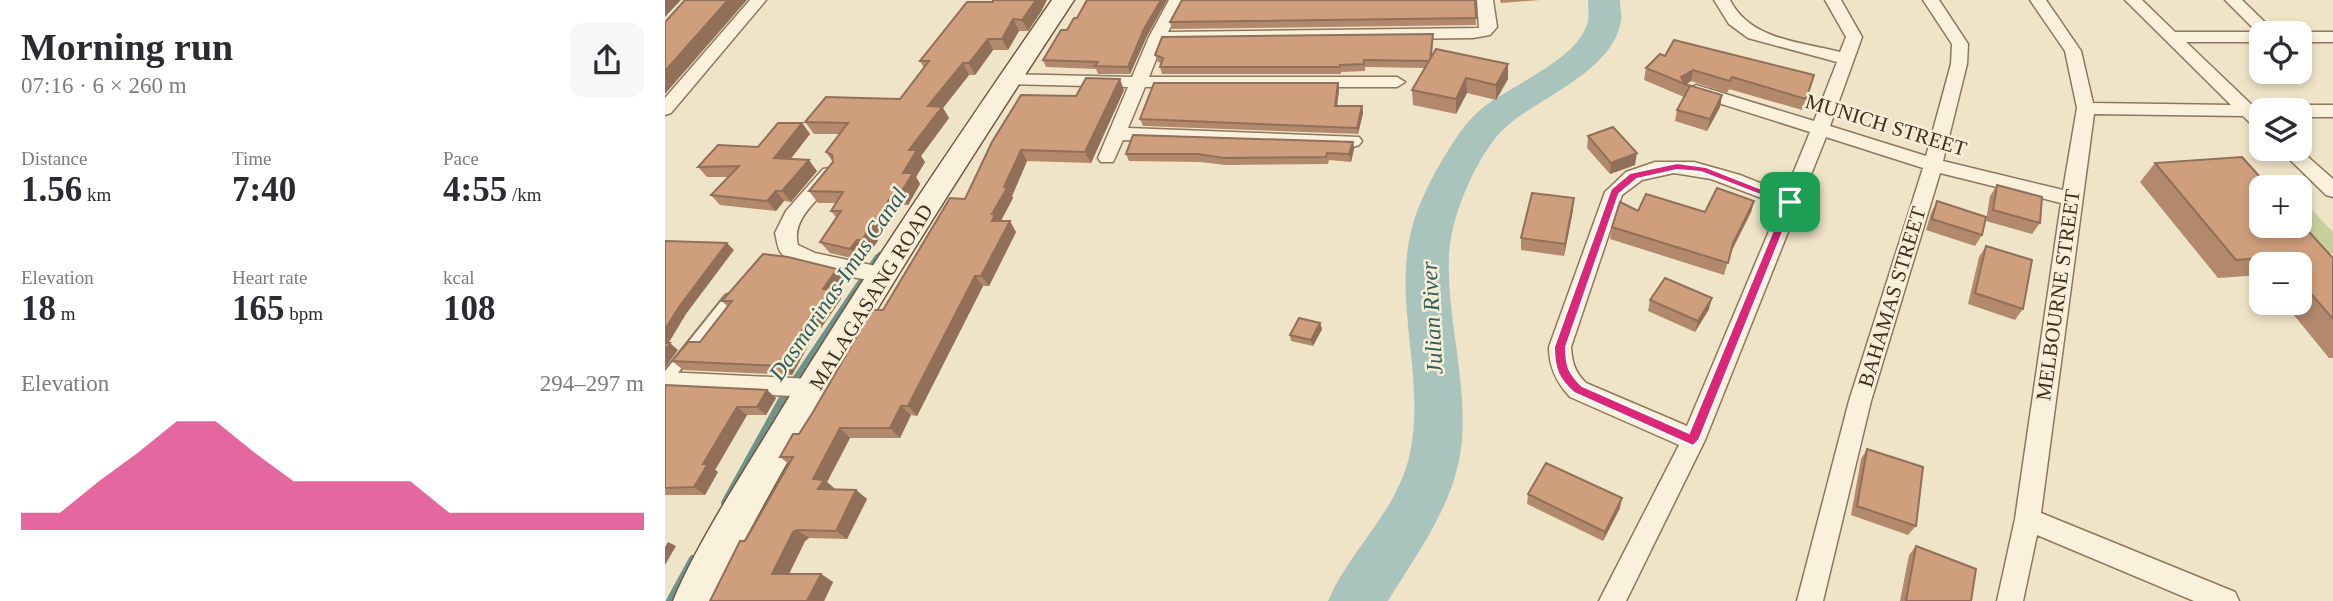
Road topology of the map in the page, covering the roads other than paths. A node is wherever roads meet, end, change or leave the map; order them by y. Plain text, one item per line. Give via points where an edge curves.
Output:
1 (758, 0) edge
2 (1063, 0) edge
3 (1177, 0) edge
4 (1485, 0) edge
5 (1722, 0) edge
6 (1833, 0) edge
7 (1931, 0) edge
8 (2038, 0) edge
9 (2133, 0) edge
10 (2233, 0) edge
11 (2255, 21) edge
12 (1157, 37) junction
13 (2171, 37) junction
14 (2249, 37) edge
15 (2312, 37) edge
16 (2333, 37) edge
17 (1846, 59) junction
18 (1010, 79) junction
19 (1138, 82) junction
20 (1397, 82) dead end
21 (1691, 89) edge
22 (2249, 107) edge
23 (2086, 108) junction
24 (665, 109) edge
25 (2249, 111) edge
26 (2312, 111) edge
27 (2333, 111) edge
28 (1820, 130) junction
29 (1117, 134) junction
30 (1353, 141) edge
31 (1107, 158) dead end
32 (2301, 161) edge
33 (1933, 165) junction
34 (831, 172) edge
35 (2333, 190) edge
36 (2071, 200) junction
37 (1790, 202) junction
38 (883, 274) junction
39 (729, 300) edge
40 (665, 380) edge
41 (812, 388) junction
42 (1693, 440) junction
43 (2028, 519) junction
44 (2213, 598) edge
45 (692, 601) edge
46 (1612, 601) edge
47 (1810, 601) edge
48 (2010, 601) edge

1 - 24 street
2 - 18 main road, MALAGASANG ROAD
3 - 12 street
4 - 12 street via 1489,27 1484,32
5 - 17 street via 1740,29
6 - 17 street via 1854,37
7 - 33 street, BAHAMAS STREET via 1960,44
8 - 23 street, MELBOURNE STREET via 2073,51
9 - 13 street
10 - 11 street
12 - 19 street
13 - 14 street
13 - 22 street
15 - 16 street
17 - 28 street
18 - 19 street
18 - 38 main road, MALAGASANG ROAD
19 - 20 street
19 - 29 street
21 - 28 street, MUNICH STREET
23 - 25 street
23 - 36 street, MELBOURNE STREET
26 - 27 street
28 - 33 street, MUNICH STREET
28 - 37 street
29 - 30 street
29 - 31 street
32 - 35 street
33 - 36 street, MUNICH STREET
33 - 47 street, BAHAMAS STREET via 1860,401
34 - 38 street via 793,216 785,233 789,249 810,260
36 - 43 street, MELBOURNE STREET
37 - 42 street
37 - 42 street via 1702,169 1677,167 1634,176 1614,192 1560,347 1560,366 1578,390
38 - 41 main road, MALAGASANG ROAD
39 - 40 lane
40 - 41 street
41 - 45 main road, MALAGASANG ROAD
42 - 46 street
43 - 44 street
43 - 48 street, MELBOURNE STREET

